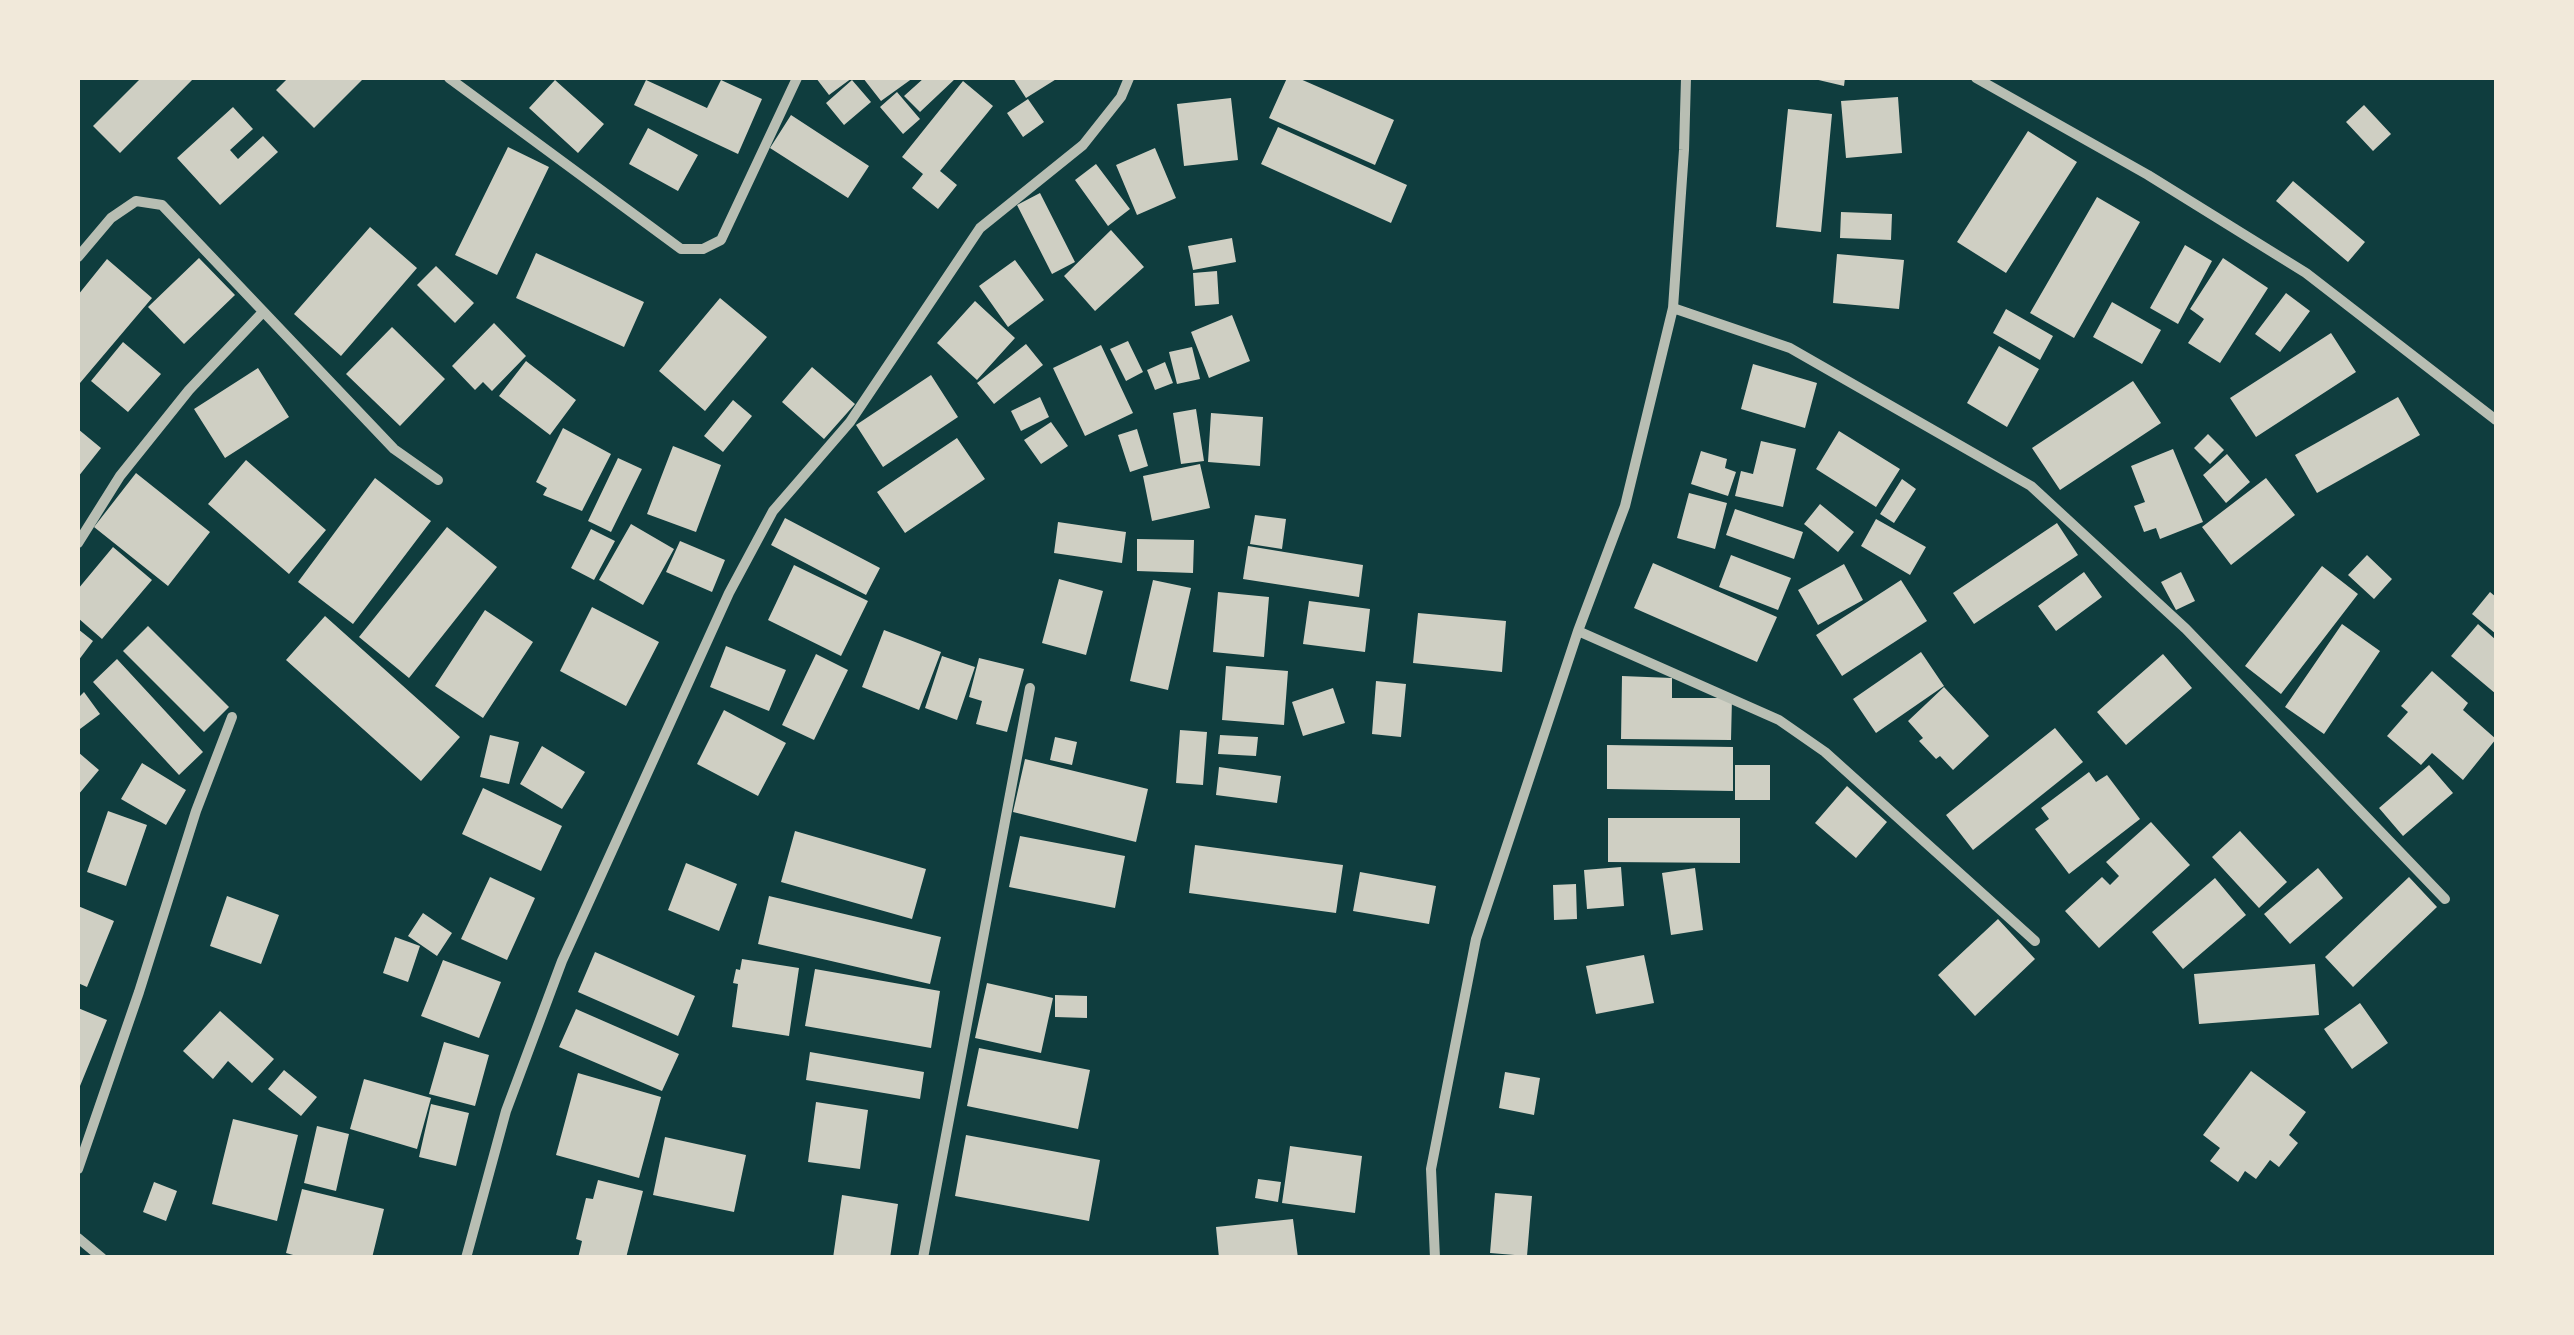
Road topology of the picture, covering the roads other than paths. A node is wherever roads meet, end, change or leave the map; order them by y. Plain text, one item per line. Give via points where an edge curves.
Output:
1 (449, 78) edge
2 (797, 78) edge
3 (1129, 78) edge
4 (1686, 78) edge
5 (1976, 78) edge
6 (78, 256) edge
7 (1673, 308) junction
8 (262, 313) junction
9 (2496, 420) edge
10 (438, 480) dead end
11 (78, 543) edge
12 (1578, 631) junction
13 (1030, 688) dead end
14 (232, 717) dead end
15 (2445, 899) dead end
16 (2035, 941) dead end
17 (78, 1169) edge
18 (78, 1238) edge
19 (102, 1258) edge
20 (466, 1258) edge
21 (923, 1258) edge
22 (1435, 1258) edge

1 - 2 street via 681,248 692,249 722,240
3 - 20 street via 1083,145 980,228 850,422 773,511 728,593 562,961 506,1111
4 - 7 street
5 - 9 street via 2306,274
6 - 8 street via 136,202 162,205
7 - 12 street via 1626,506
7 - 15 street via 1790,348 2031,486 2186,629
8 - 10 street via 394,448
8 - 11 street via 120,476
12 - 16 street via 1778,720 1825,752
12 - 22 street via 1476,939 1431,1169
13 - 21 street
14 - 17 street
18 - 19 street

